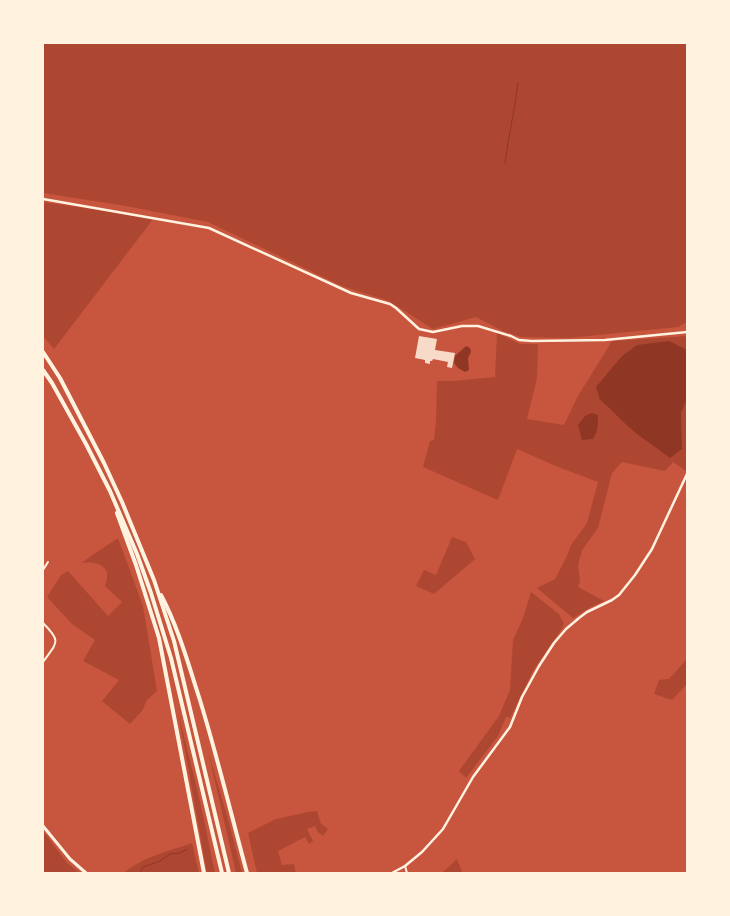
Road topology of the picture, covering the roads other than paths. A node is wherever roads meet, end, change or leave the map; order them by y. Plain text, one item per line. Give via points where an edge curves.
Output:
1 (43, 199) edge
2 (687, 332) edge
3 (43, 352) edge
4 (43, 370) edge
5 (687, 475) edge
6 (110, 491) junction
7 (48, 562) dead end
8 (44, 566) edge
9 (43, 570) edge
10 (154, 580) junction
11 (43, 623) edge
12 (43, 662) edge
13 (43, 826) edge
14 (405, 866) junction
15 (86, 873) edge
16 (204, 873) edge
17 (222, 873) edge
18 (229, 873) edge
19 (247, 873) edge
20 (392, 873) edge
21 (407, 873) edge

1 - 2 street via 209,228 351,293 390,304 418,329 433,332 478,326 519,340 532,341 605,340
3 - 10 highway via 60,378 104,463
4 - 6 highway
5 - 14 street via 652,549 635,576 619,595 587,612 554,643 525,691 510,727 473,777 443,829
6 - 16 highway via 159,638
6 - 17 highway via 137,554 165,634
7 - 8 street
8 - 9 street
10 - 18 highway via 174,641
10 - 19 highway via 170,611 189,665
11 - 12 street via 53,633 56,643
13 - 15 main road via 70,859
14 - 20 street
14 - 21 street

